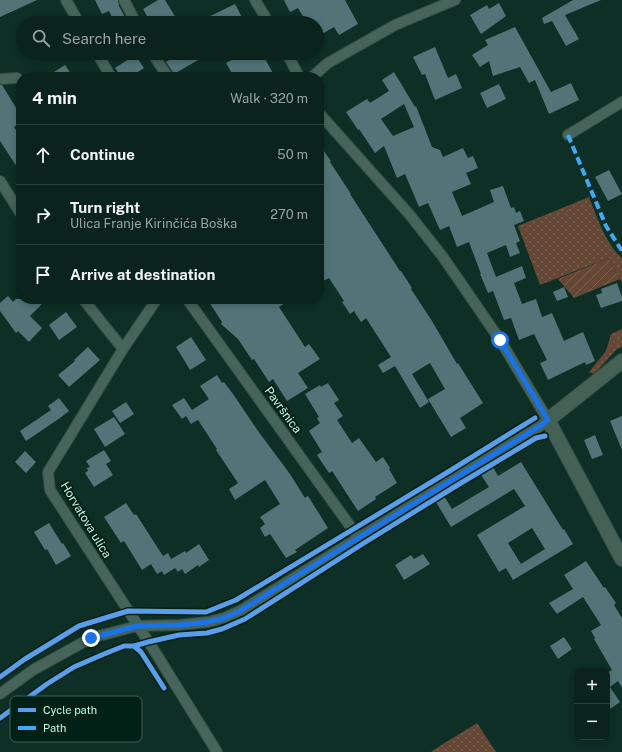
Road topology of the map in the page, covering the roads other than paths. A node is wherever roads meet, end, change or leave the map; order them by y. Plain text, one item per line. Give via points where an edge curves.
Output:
1 (66, 0) edge
2 (124, 0) edge
3 (255, 0) edge
4 (455, 0) edge
5 (75, 16) edge
6 (132, 16) edge
7 (265, 16) edge
8 (101, 60) edge
9 (157, 60) edge
10 (290, 60) edge
11 (108, 72) edge
12 (165, 72) edge
13 (296, 72) edge
14 (318, 72) edge
15 (16, 78) edge
16 (0, 79) edge
17 (622, 102) edge
18 (324, 119) edge
19 (568, 135) dead end
20 (0, 181) edge
21 (16, 206) edge
22 (88, 304) edge
23 (154, 304) edge
24 (191, 304) edge
25 (122, 349) junction
26 (622, 361) edge
27 (548, 420) junction
28 (358, 537) junction
29 (622, 559) edge
30 (137, 626) junction
31 (0, 694) edge
32 (217, 752) edge

1 - 5 street
2 - 6 street
3 - 7 street
4 - 14 street via 396,25 328,63
8 - 11 street
9 - 12 street
10 - 13 street
15 - 16 street
17 - 19 street
18 - 27 street via 443,257 500,340
20 - 21 street
22 - 25 street
23 - 25 street, Horvatova ulica
24 - 28 street, Pavršnica
25 - 30 street, Horvatova ulica via 48,472 50,490
26 - 27 main road
27 - 28 street
27 - 29 main road
28 - 30 street via 240,611 224,618 179,625
30 - 31 street via 91,638 33,670
30 - 32 street, Horvatova ulica

